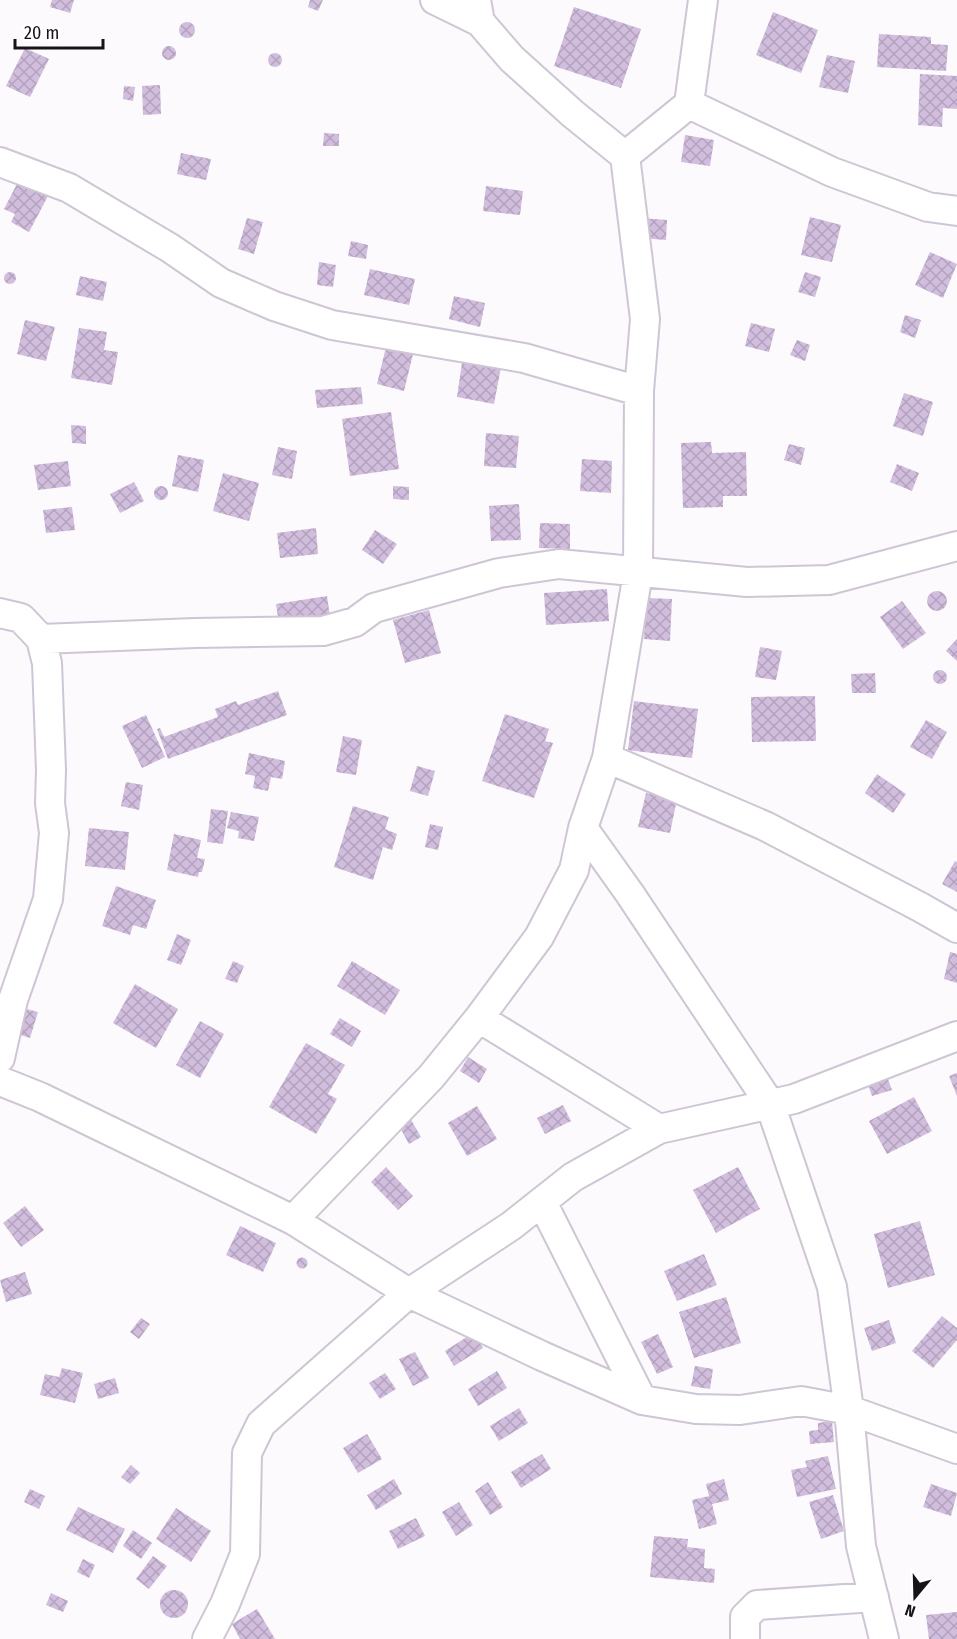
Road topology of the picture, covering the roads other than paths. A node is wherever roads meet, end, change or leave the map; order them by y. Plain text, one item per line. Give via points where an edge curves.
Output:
1 (435, 0) edge
2 (703, 0) edge
3 (478, 11) edge
4 (688, 104) junction
5 (626, 156) junction
6 (0, 162) edge
7 (957, 211) edge
8 (639, 391) junction
9 (957, 546) edge
10 (638, 573) junction
11 (0, 613) edge
12 (41, 639) junction
13 (608, 758) junction
14 (584, 828) junction
15 (957, 928) edge
16 (479, 1018) junction
17 (957, 1036) edge
18 (0, 1058) edge
19 (0, 1081) edge
20 (770, 1104) junction
21 (659, 1129) junction
22 (542, 1202) junction
23 (293, 1220) junction
24 (409, 1293) junction
25 (642, 1400) junction
26 (849, 1410) junction
27 (957, 1449) edge
28 (874, 1597) junction
29 (207, 1639) edge
30 (745, 1639) edge
31 (884, 1639) edge

1 - 3 street
2 - 4 street
3 - 5 street via 512,59
4 - 5 street
4 - 7 street via 832,172 928,207
5 - 8 street via 645,319
6 - 8 street via 69,188 221,283 274,306 332,325 524,358
8 - 10 street
9 - 10 street via 829,580 747,582
10 - 12 street via 559,564 499,573 374,608 355,622 323,632
10 - 13 street
11 - 12 street via 21,618
12 - 18 street via 47,663 54,833 48,899 13,1000
13 - 14 street
13 - 15 street via 765,826
14 - 16 street via 573,870 538,937
14 - 20 street
16 - 21 street
16 - 23 street via 430,1077
17 - 20 street via 794,1099
19 - 23 street
20 - 21 street
20 - 26 street via 832,1287
21 - 22 street via 573,1178
22 - 24 street
22 - 25 street
23 - 24 street
24 - 25 street
24 - 29 street via 261,1424 247,1453 245,1554
25 - 26 street via 696,1409 740,1410 801,1401
26 - 27 street
26 - 28 street via 861,1546
28 - 30 street via 757,1605 745,1617
28 - 31 street

